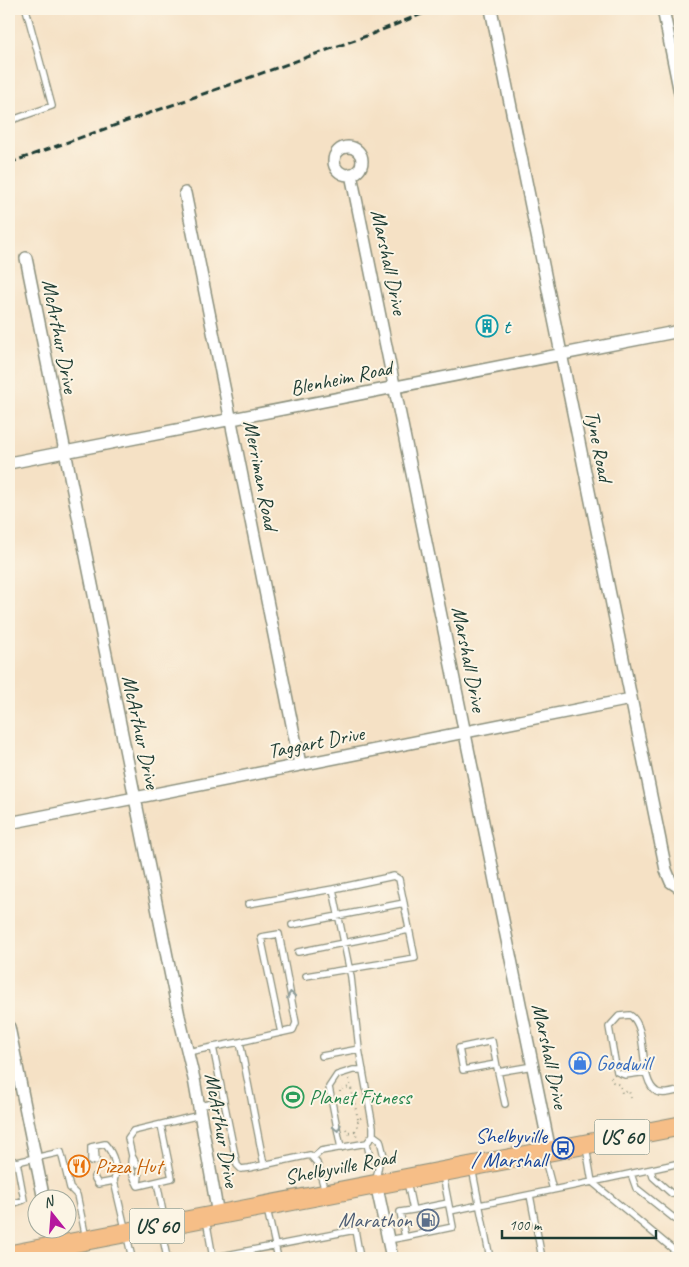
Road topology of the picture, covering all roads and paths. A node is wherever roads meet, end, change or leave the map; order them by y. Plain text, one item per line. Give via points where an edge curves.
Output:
1 (26, 9) edge
2 (491, 9) edge
3 (663, 9) edge
4 (680, 94) edge
5 (9, 121) edge
6 (351, 174) dead end
7 (185, 193) dead end
8 (26, 258) dead end
9 (680, 331) edge
10 (561, 355) junction
11 (395, 386) junction
12 (230, 420) junction
13 (64, 452) junction
14 (9, 463) edge
15 (631, 699) junction
16 (464, 732) junction
17 (300, 764) junction
18 (135, 797) junction
19 (9, 823) edge
20 (679, 888) edge
21 (333, 889) junction
22 (404, 903) junction
23 (248, 904) dead end
24 (338, 916) junction
25 (292, 925) dead end
26 (409, 930) junction
27 (344, 942) junction
28 (298, 952) dead end
29 (350, 969) junction
30 (306, 976) dead end
31 (9, 1027) edge
32 (280, 1034) junction
33 (240, 1042) junction
34 (213, 1048) junction
35 (359, 1049) junction
36 (187, 1052) junction
37 (322, 1056) dead end
38 (496, 1064) junction
39 (533, 1066) junction
40 (609, 1069) dead end
41 (363, 1070) junction
42 (498, 1072) junction
43 (647, 1072) junction
44 (680, 1090) edge
45 (340, 1092) dead end
46 (631, 1098) dead end
47 (223, 1101) junction
48 (505, 1104) dead end
49 (199, 1110) junction
50 (366, 1117) dead end
51 (358, 1119) junction
52 (161, 1125) junction
53 (680, 1127) edge
54 (345, 1128) dead end
55 (355, 1131) junction
56 (349, 1132) junction
57 (373, 1135) junction
58 (357, 1137) dead end
59 (348, 1139) dead end
60 (367, 1143) junction
61 (585, 1144) junction
62 (341, 1148) junction
63 (547, 1152) junction
64 (132, 1156) junction
65 (314, 1157) junction
66 (36, 1158) junction
67 (9, 1159) edge
68 (94, 1161) dead end
69 (17, 1162) junction
70 (378, 1163) junction
71 (680, 1163) edge
72 (137, 1165) dead end
73 (264, 1165) junction
74 (472, 1166) junction
75 (442, 1170) junction
76 (651, 1170) junction
77 (631, 1174) junction
78 (139, 1176) dead end
79 (97, 1177) dead end
80 (406, 1177) junction
81 (114, 1181) junction
82 (157, 1182) junction
83 (592, 1182) junction
84 (138, 1183) junction
85 (376, 1183) junction
86 (42, 1190) edge
87 (552, 1190) junction
88 (680, 1192) edge
89 (325, 1193) junction
90 (530, 1195) junction
91 (448, 1203) junction
92 (9, 1205) edge
93 (266, 1205) junction
94 (480, 1205) junction
95 (413, 1210) junction
96 (450, 1212) junction
97 (212, 1216) junction
98 (680, 1223) edge
99 (163, 1225) junction
100 (126, 1232) junction
101 (406, 1237) junction
102 (87, 1240) junction
103 (388, 1240) junction
104 (60, 1244) edge
105 (275, 1247) junction
106 (9, 1255) edge
107 (680, 1255) edge
108 (132, 1258) edge
109 (168, 1258) edge
110 (213, 1258) edge
111 (278, 1258) edge
112 (360, 1258) edge
113 (392, 1258) edge
114 (490, 1258) edge
115 (542, 1258) edge
116 (666, 1258) edge

1 - 5 lane via 52,106
2 - 10 street, Tyne Road
3 - 4 street
6 - 11 street, Marshall Drive
7 - 12 street, Merriman Road
8 - 13 street, McArthur Drive
9 - 10 street, Blenheim Road
10 - 11 street, Blenheim Road
10 - 15 street, Tyne Road
11 - 12 street, Blenheim Road
11 - 16 street, Marshall Drive
12 - 13 street, Blenheim Road
12 - 17 street, Merriman Road
13 - 14 street, Blenheim Road
13 - 18 street, McArthur Drive
15 - 16 street, Taggart Drive
15 - 20 street, Tyne Road via 666,870 671,882
16 - 17 street, Taggart Drive
16 - 39 street, Marshall Drive
17 - 18 street, Taggart Drive
18 - 19 street, Taggart Drive
18 - 36 street, McArthur Drive
21 - 22 lane via 394,876 399,880
21 - 23 lane
21 - 24 lane
22 - 24 lane
22 - 26 lane
24 - 25 lane
24 - 27 lane
26 - 27 lane
26 - 29 lane via 415,958
27 - 28 lane
27 - 29 lane
29 - 30 lane
29 - 35 lane
31 - 66 street
32 -> 32 lane via 293,1030 296,1023 278,934 261,937
32 - 33 lane
33 - 34 lane
33 - 73 lane
34 - 36 lane
34 - 47 lane
35 - 37 lane
35 - 41 lane
36 - 49 street, McArthur Drive
38 - 38 lane via 492,1041 459,1048 464,1070
38 - 42 lane
39 - 42 lane
39 - 63 street, Marshall Drive
40 - 46 path via 613,1082 620,1085 622,1093 629,1092
41 - 57 lane
41 -> 62 lane via 336,1075 329,1087
42 - 48 lane
43 - 43 lane via 637,1022 630,1015 619,1016 609,1027 617,1072 625,1075
43 - 44 lane via 656,1092
45 - 51 path via 350,1087
47 - 49 lane
47 - 73 lane via 237,1165 242,1169
49 - 52 lane
49 - 97 street, McArthur Drive
50 - 51 path
51 - 55 path
52 - 64 lane via 133,1131 128,1138
52 - 82 lane via 172,1178
53 - 61 main road, Shelbyville Road / US 60
54 - 56 path
55 - 56 path
55 - 58 path
56 - 59 path
57 - 60 lane
57 - 70 lane via 380,1140 384,1156
60 - 62 lane
60 - 70 lane via 370,1158
61 - 63 main road, Shelbyville Road / US 60
61 - 83 lane
62 - 65 lane via 321,1151
63 - 74 main road, Shelbyville Road / US 60
63 - 87 lane
64 - 72 lane
64 - 84 lane via 130,1163 134,1180
65 - 73 lane via 310,1155
65 - 89 lane
66 - 69 lane
66 - 86 street
66 - 102 lane via 61,1152 70,1188 77,1196
67 - 69 lane
68 - 81 lane via 91,1147 106,1144 112,1151
69 - 92 lane via 24,1200
70 - 85 lane
71 - 76 lane
74 - 75 main road, Shelbyville Road / US 60
74 - 94 lane
75 - 80 main road, Shelbyville Road / US 60
75 - 91 lane
76 - 77 lane
76 - 88 lane via 653,1177 672,1194
77 - 83 lane
77 - 98 lane via 636,1188
78 - 84 lane
79 - 81 lane via 105,1183
80 - 85 main road, Shelbyville Road / US 60
80 - 95 lane
81 - 100 lane
82 - 84 lane via 138,1186
82 - 99 lane
83 - 87 lane
83 - 107 lane
85 - 89 main road, Shelbyville Road / US 60
85 - 103 street
87 - 90 lane
89 - 93 main road, Shelbyville Road / US 60
90 - 94 lane
90 - 115 lane
91 - 95 lane
91 - 96 lane
93 - 97 main road, Shelbyville Road / US 60
93 - 105 lane
94 - 96 lane
94 - 114 lane
95 - 101 lane via 400,1212
96 - 101 lane via 453,1227
97 - 99 main road, Shelbyville Road / US 60
97 - 110 lane
99 - 100 main road, Shelbyville Road / US 60
99 - 109 lane
100 - 102 main road, Shelbyville Road / US 60
100 - 108 lane
101 - 103 lane
102 - 104 main road, Shelbyville Road / US 60
103 - 113 street
104 - 106 main road, Shelbyville Road / US 60
105 - 110 lane
105 - 111 lane
105 - 112 lane via 355,1230
107 - 116 lane

